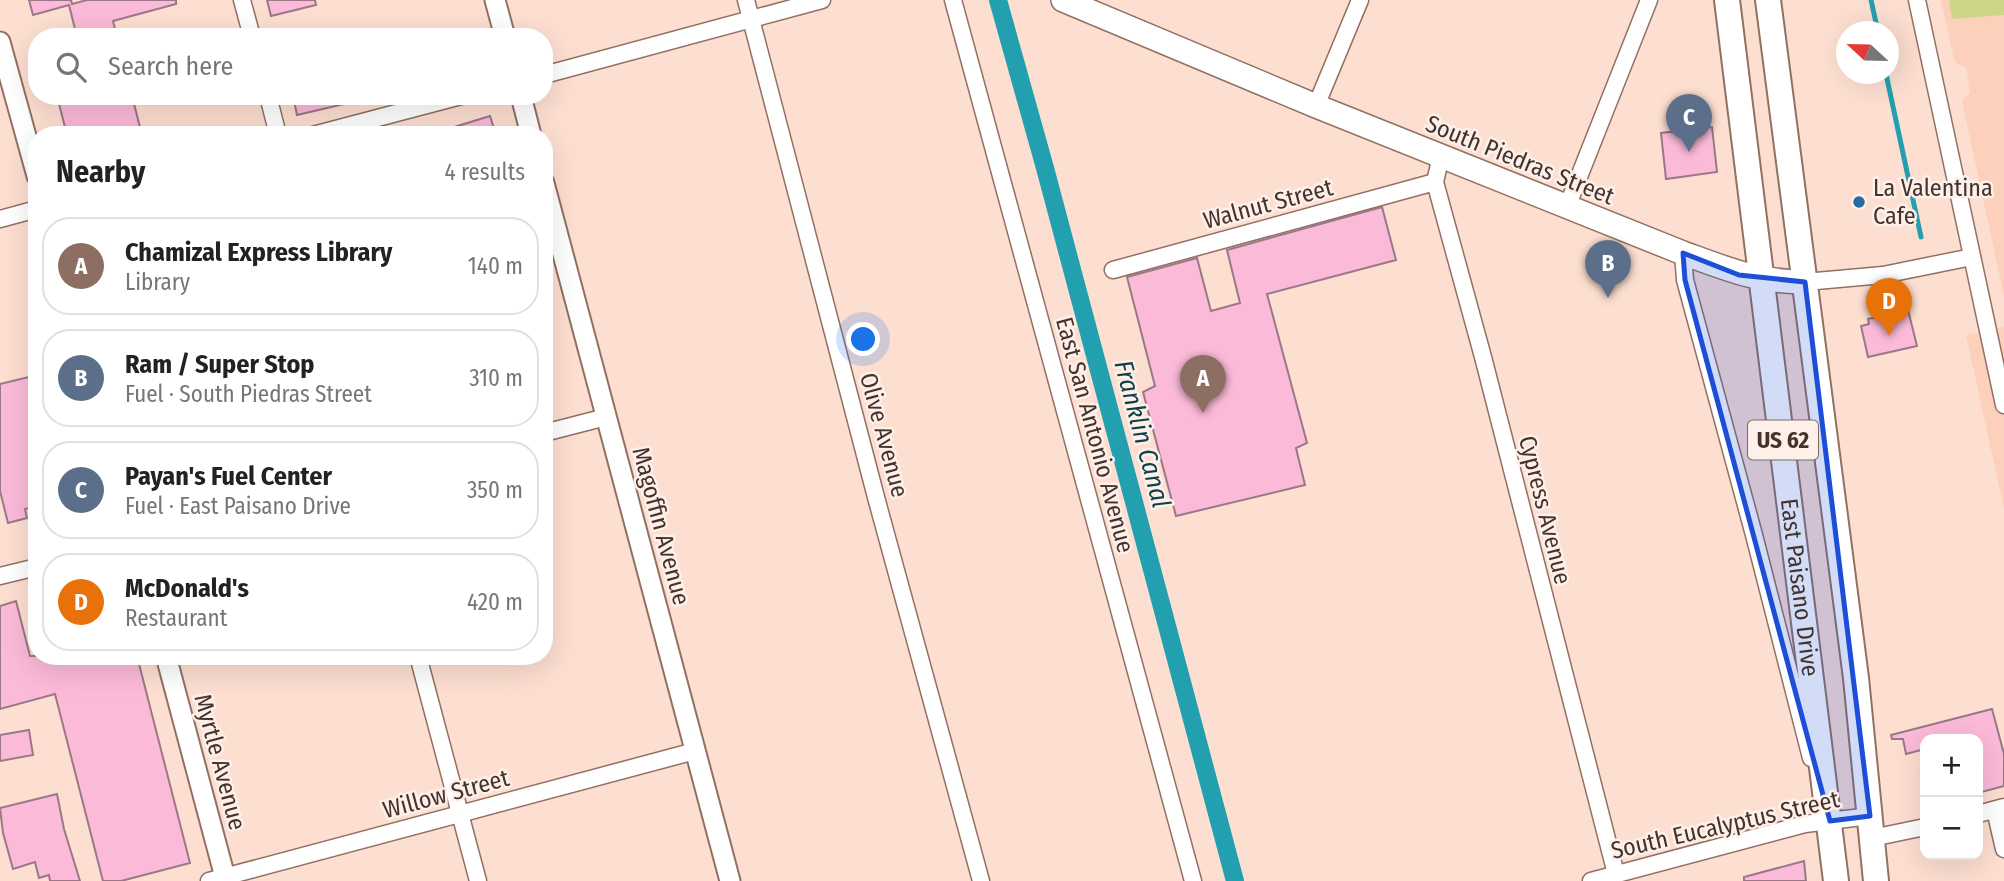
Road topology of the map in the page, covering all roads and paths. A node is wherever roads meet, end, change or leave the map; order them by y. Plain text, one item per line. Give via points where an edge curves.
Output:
1 (242, 0) edge
2 (495, 0) edge
3 (746, 0) edge
4 (822, 0) edge
5 (953, 0) edge
6 (1064, 0) edge
7 (1360, 0) edge
8 (1649, 0) edge
9 (1727, 0) edge
10 (1768, 0) edge
11 (1917, 0) edge
12 (751, 19) junction
13 (250, 28) edge
14 (503, 28) edge
15 (0, 42) edge
16 (553, 73) edge
17 (270, 105) edge
18 (427, 105) edge
19 (523, 105) edge
20 (1316, 106) junction
21 (276, 126) edge
22 (347, 126) edge
23 (529, 126) edge
24 (28, 143) edge
25 (1441, 156) junction
26 (1435, 181) junction
27 (1567, 207) junction
28 (28, 211) edge
29 (553, 217) edge
30 (0, 219) edge
31 (1683, 253) junction
32 (1972, 257) junction
33 (1113, 270) dead end
34 (1762, 279) junction
35 (1805, 282) junction
36 (2004, 405) edge
37 (606, 417) junction
38 (553, 430) edge
39 (28, 569) edge
40 (0, 576) edge
41 (168, 665) edge
42 (420, 665) edge
43 (695, 751) junction
44 (2000, 808) edge
45 (1983, 813) edge
46 (460, 814) junction
47 (1830, 821) junction
48 (1871, 827) junction
49 (1920, 827) edge
50 (2004, 849) edge
51 (1616, 874) junction
52 (1645, 874) edge
53 (220, 880) edge
54 (478, 881) edge
55 (730, 881) edge
56 (981, 881) edge
57 (1193, 881) edge
58 (1591, 881) edge
59 (1836, 881) edge
60 (1876, 881) edge

1 - 13 street
2 - 14 street
3 - 12 street, Olive Avenue
4 - 12 street
5 - 57 street, East San Antonio Avenue
6 - 20 main road, South Piedras Street
7 - 20 street
8 - 27 street
9 - 34 main road, East Paisano Drive / US 62
10 - 35 main road, East Paisano Drive / US 62
11 - 32 street
12 - 16 street
12 - 56 street, Olive Avenue
15 - 24 street
17 - 21 street
18 - 22 street
19 - 23 street
20 - 25 main road, South Piedras Street
25 - 26 street, Cypress Avenue
25 - 27 main road, South Piedras Street
26 - 33 street, Walnut Street
26 - 51 street, Cypress Avenue
27 - 31 main road, South Piedras Street
28 - 30 street
29 - 37 street, Magoffin Avenue
31 - 34 main road, South Piedras Street
31 - 47 street via 1685,281
32 - 35 street, South Piedras Street via 1883,275
32 - 36 street
34 - 35 main road, South Piedras Street
34 - 47 main road, East Paisano Drive / US 62
35 - 48 main road, East Paisano Drive / US 62
37 - 38 street
37 - 43 street, Magoffin Avenue
39 - 40 street
41 - 53 street, Myrtle Avenue
42 - 46 street
43 - 46 street, Willow Street
43 - 55 street, Magoffin Avenue
44 - 45 street
44 - 50 street
46 - 53 street, Willow Street
46 - 54 street
47 - 48 street, South Eucalyptus Street
47 - 52 street, South Eucalyptus Street via 1805,824
47 - 59 main road, East Paisano Drive / US 62
48 - 49 street, South Eucalyptus Street
48 - 60 main road, East Paisano Drive / US 62
51 - 52 street, South Eucalyptus Street
51 - 58 street, South Eucalyptus Street

